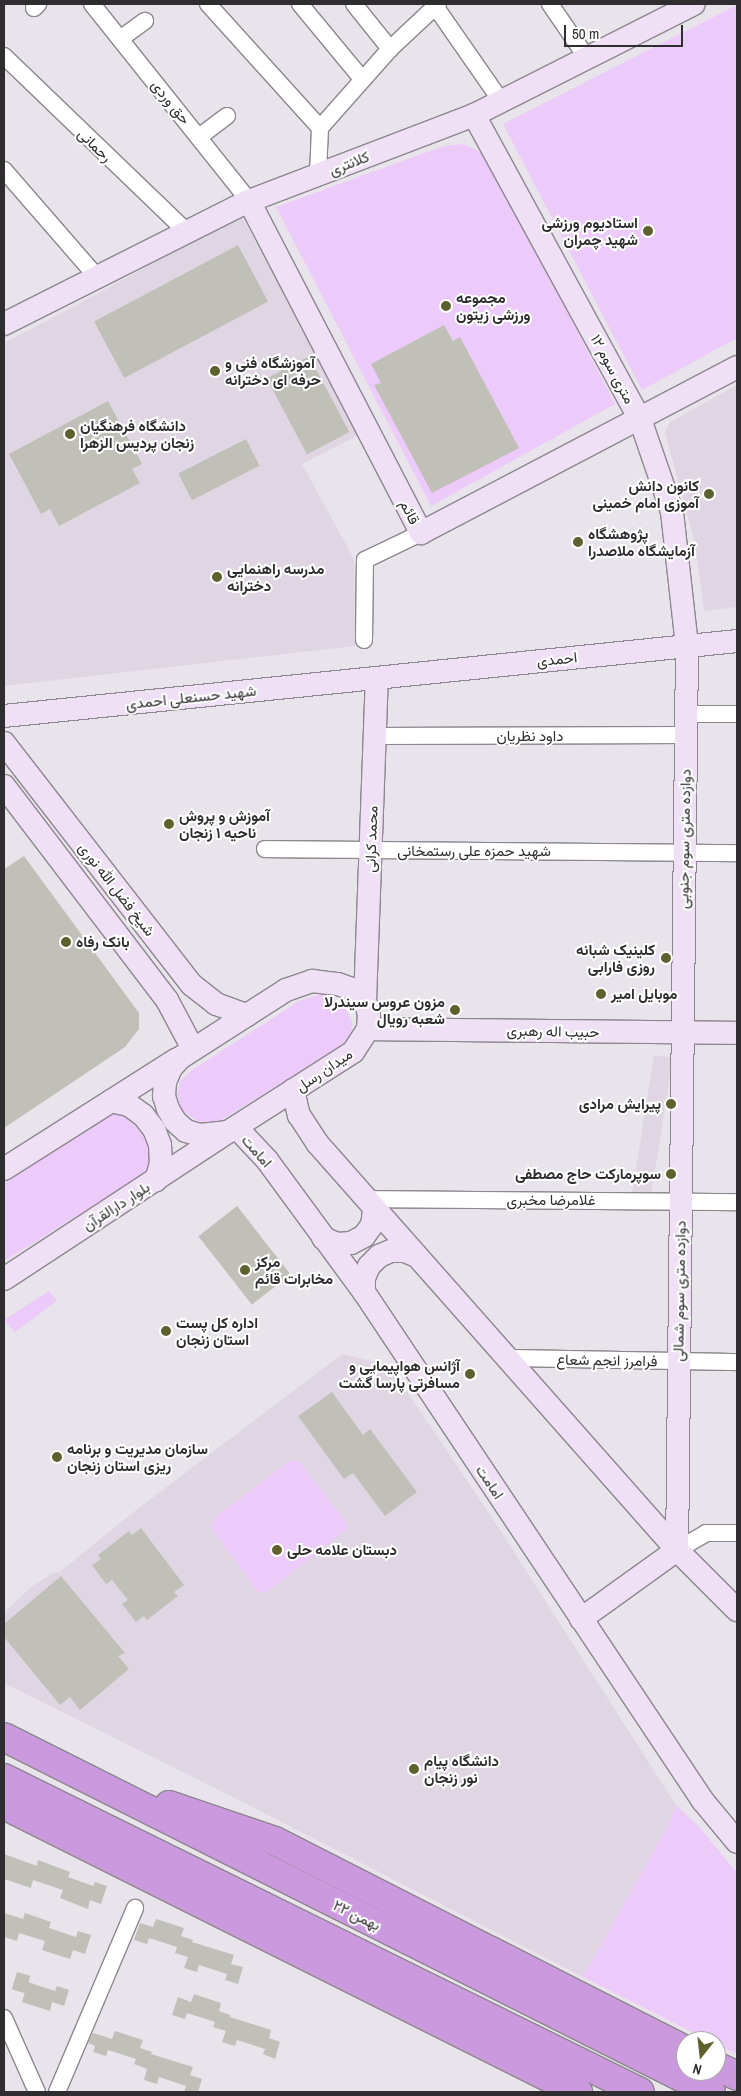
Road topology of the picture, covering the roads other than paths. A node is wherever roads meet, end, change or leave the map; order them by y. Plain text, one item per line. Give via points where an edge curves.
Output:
1 (92, 4) edge
2 (208, 4) edge
3 (300, 4) edge
4 (354, 4) edge
5 (550, 4) edge
6 (694, 4) edge
7 (437, 5) edge
8 (146, 21) dead end
9 (120, 39) junction
10 (390, 49) junction
11 (4, 56) edge
12 (587, 58) junction
13 (362, 79) junction
14 (501, 101) junction
15 (474, 115) junction
16 (227, 116) dead end
17 (320, 128) junction
18 (199, 138) junction
19 (4, 170) edge
20 (318, 174) junction
21 (249, 201) junction
22 (186, 232) junction
23 (97, 277) junction
24 (4, 324) edge
25 (737, 368) edge
26 (640, 418) junction
27 (421, 533) junction
28 (364, 640) dead end
29 (737, 641) edge
30 (687, 646) junction
31 (378, 678) junction
32 (737, 714) edge
33 (4, 716) edge
34 (685, 725) junction
35 (375, 736) junction
36 (4, 743) edge
37 (4, 786) edge
38 (264, 849) dead end
39 (370, 850) junction
40 (684, 853) junction
41 (737, 853) edge
42 (365, 1001) junction
43 (247, 1015) junction
44 (368, 1029) junction
45 (682, 1032) junction
46 (737, 1033) edge
47 (187, 1053) junction
48 (293, 1090) junction
49 (112, 1100) junction
50 (232, 1130) junction
51 (4, 1169) edge
52 (156, 1180) junction
53 (680, 1201) junction
54 (737, 1202) edge
55 (370, 1205) junction
56 (323, 1238) junction
57 (417, 1256) junction
58 (4, 1279) edge
59 (364, 1292) junction
60 (507, 1358) junction
61 (678, 1361) junction
62 (737, 1362) edge
63 (737, 1533) edge
64 (677, 1550) junction
65 (737, 1610) edge
66 (581, 1619) junction
67 (4, 1737) edge
68 (32, 1752) junction
69 (4, 1778) edge
70 (4, 1805) edge
71 (737, 1842) edge
72 (135, 1908) dead end
73 (4, 2018) edge
74 (676, 2045) edge
75 (37, 2092) edge
76 (57, 2092) edge
77 (578, 2092) edge
78 (640, 2092) edge
79 (711, 2092) edge

1 - 9 street, حق وردی
2 - 17 street
3 - 13 street
4 - 10 street
5 - 12 street
6 - 12 main road, کلانتری
7 - 10 street
7 - 14 street
8 - 9 street
9 - 18 street, حق وردی
10 - 13 street
11 - 22 street, رحمانی
12 - 14 main road, کلانتری
13 - 17 street
14 - 15 main road, کلانتری
15 - 20 main road, کلانتری
15 - 26 main road, ۱۲ متری سوم
16 - 18 street
17 - 20 street
18 - 21 street, حق وردی
19 - 23 street
20 - 21 main road, کلانتری
21 - 22 main road, کلانتری
21 - 27 main road, قائم
22 - 23 main road, کلانتری
23 - 24 main road, کلانتری
25 - 26 main road, قائم
26 - 27 main road, قائم
26 - 30 main road, ۱۲ متری سوم via 672,512
27 - 28 street via 365,560
29 - 30 main road, احمدی
30 - 31 main road, احمدی
30 - 34 main road, دوازده متری سوم جنوبی
31 - 33 main road, شهید حسنعلی احمدی
31 - 35 main road, محمد کرانی
32 - 34 street, داود نظریان
34 - 35 street, داود نظریان
34 - 40 main road, دوازده متری سوم جنوبی
35 - 39 main road, محمد کرانی
36 - 43 main road, شیخ فضل الله نوری via 192,985 216,1004
37 - 47 main road, شیخ فضل الله نوری via 167,1000
38 - 39 street, شهید حمزه علی رستمخانی
39 - 40 street, شهید حمزه علی رستمخانی
39 - 42 main road, محمد کرانی
40 - 41 street, شهید حمزه علی رستمخانی
40 - 45 main road, دوازده متری سوم جنوبی
42 - 43 main road, میدان رسل via 352,989 312,981 286,990
42 - 44 main road via 369,1014
43 - 47 main road, میدان رسل
44 - 45 main road, حبیب اله رهبری
44 - 48 main road, میدان رسل via 353,1052
45 - 46 main road, حبیب اله رهبری
45 - 53 main road, دوازده متری سوم شمالی
47 - 49 main road
47 - 50 main road, میدان رسل via 171,1068 165,1082 164,1096 172,1115 186,1130 200,1136
48 - 50 main road, میدان رسل
48 - 55 main road via 306,1130
49 - 51 main road
49 - 52 main road via 129,1105 154,1129 160,1145 161,1163
50 - 52 main road, بلوار دارالقرآن
50 - 56 main road, امامت via 267,1160
52 - 58 main road, بلوار دارالقرآن
53 - 54 street, غلامرضا مخبری
53 - 55 street, غلامرضا مخبری
53 - 61 main road, دوازده متری سوم شمالی
55 - 56 main road via 372,1225 364,1236 351,1243 336,1244
55 - 57 main road
56 - 59 main road, امامت
57 - 59 main road via 405,1251 391,1251 379,1256 366,1272
57 - 60 main road
59 - 66 main road, امامت
60 - 61 street, فرامرز انجم شعاع
60 - 64 main road
61 - 62 street, فرامرز انجم شعاع
61 - 64 main road, دوازده متری سوم شمالی
63 - 64 street via 706,1533
64 - 65 main road
64 - 66 main road
66 - 71 main road, امامت via 703,1801
67 - 68 highway, ۲۲ بهمن
68 - 74 highway via 152,1799 275,1841
68 - 79 highway, ۲۲ بهمن
69 - 78 highway
70 - 77 highway
72 - 76 street
73 - 75 street

